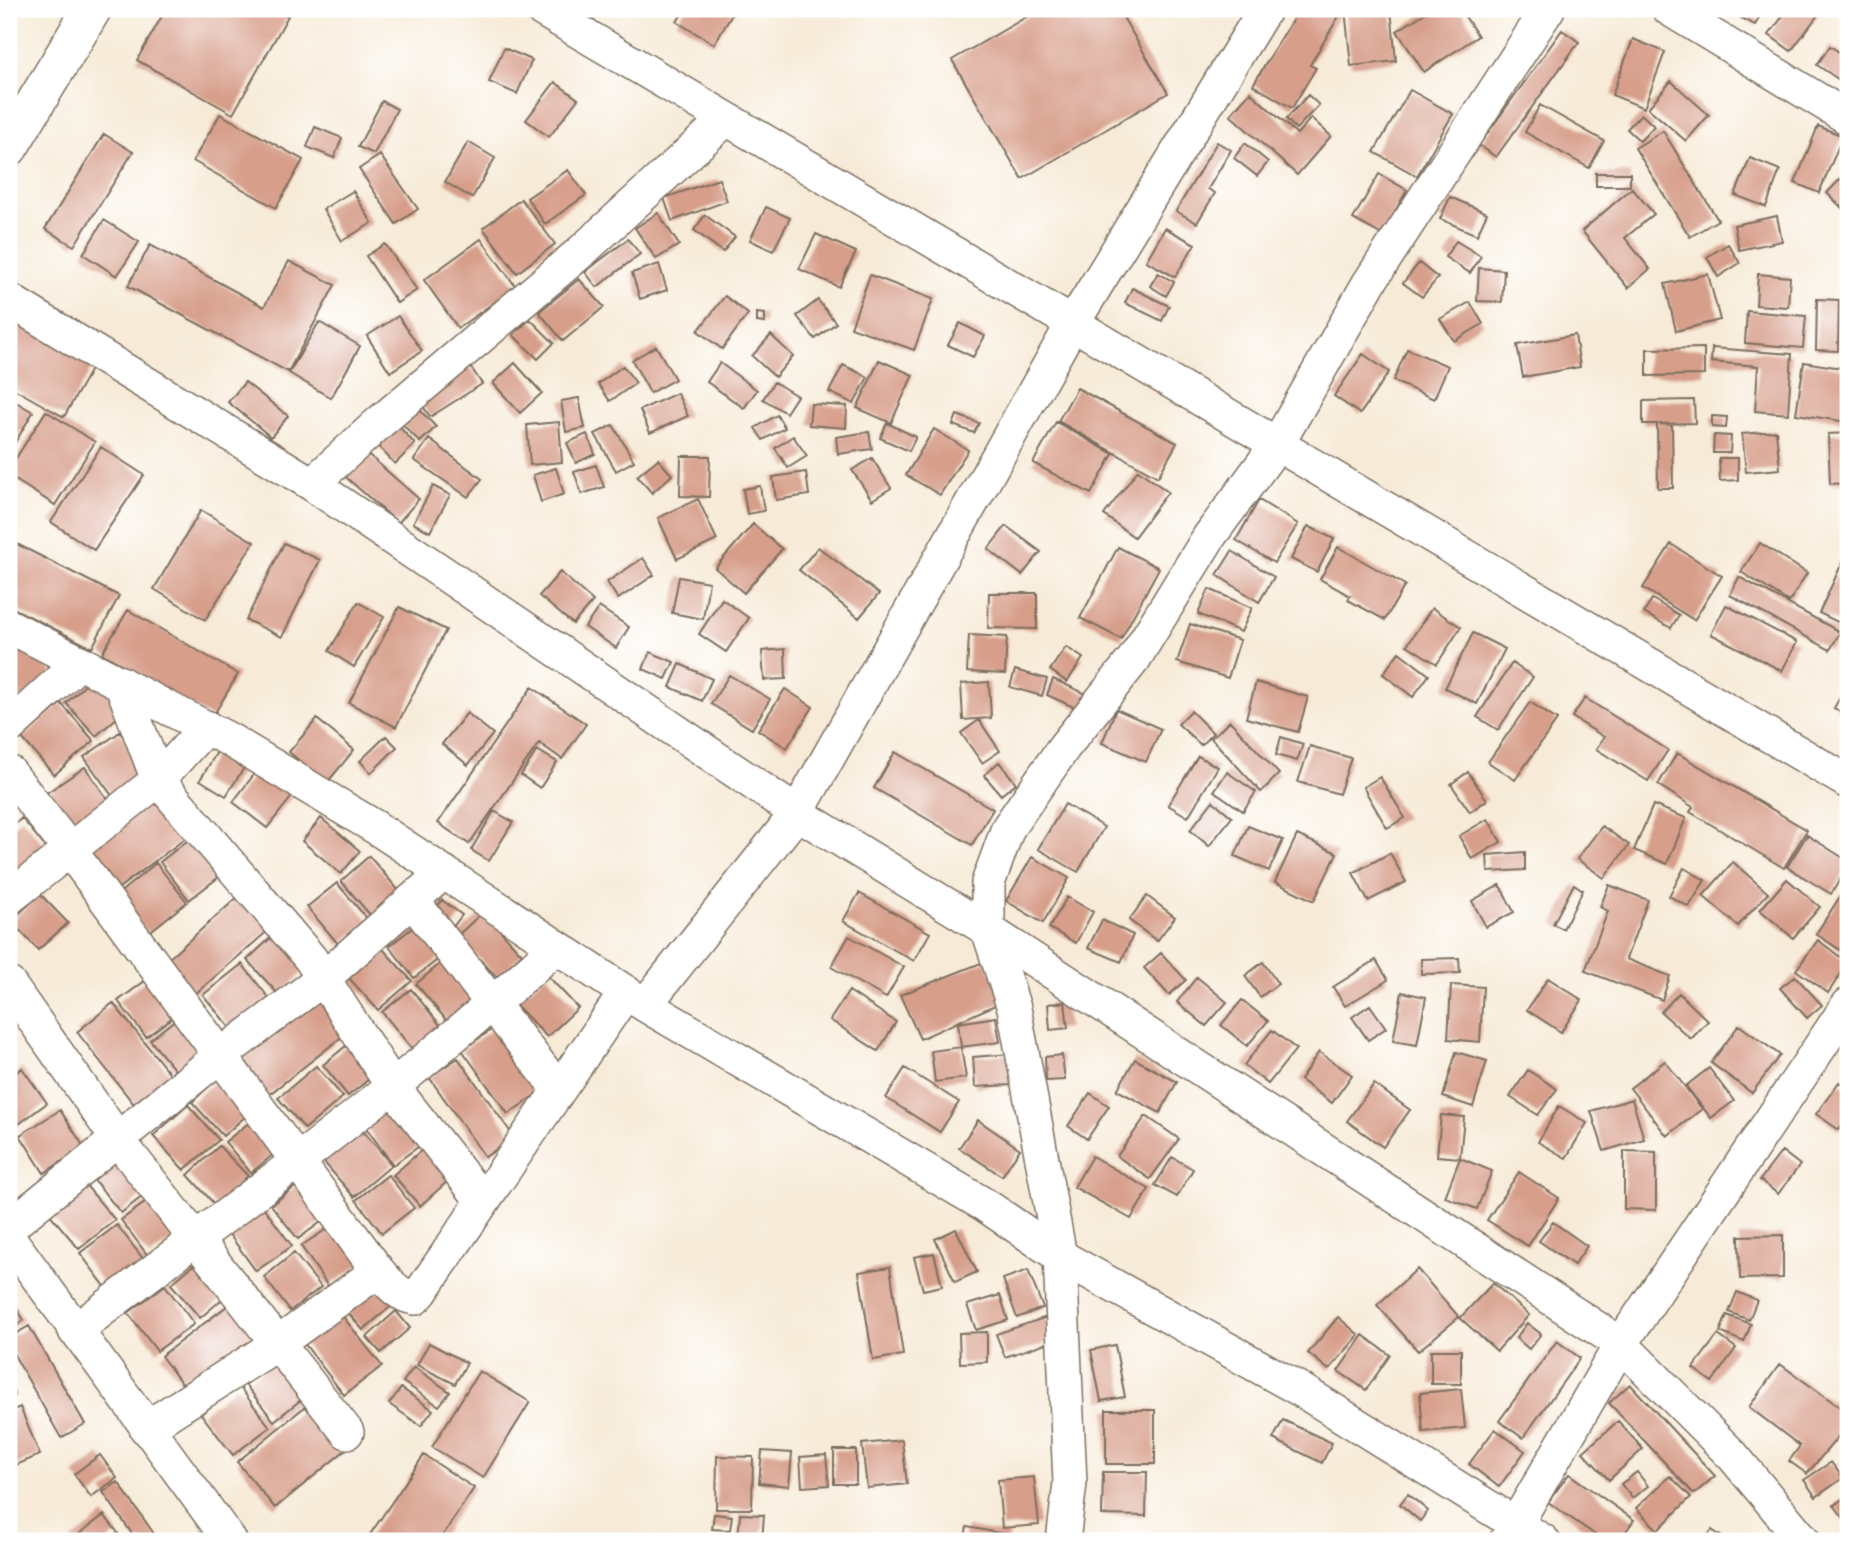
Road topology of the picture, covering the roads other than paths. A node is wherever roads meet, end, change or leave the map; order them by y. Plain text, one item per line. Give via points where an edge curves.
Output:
1 (92, 9) edge
2 (541, 9) edge
3 (1265, 9) edge
4 (1548, 9) edge
5 (1669, 9) edge
6 (1848, 118) edge
7 (726, 119) junction
8 (9, 147) edge
9 (9, 300) edge
10 (1073, 323) junction
11 (1278, 443) junction
12 (312, 484) junction
13 (9, 626) edge
14 (80, 662) junction
15 (121, 683) junction
16 (206, 726) junction
17 (9, 727) edge
18 (9, 772) edge
19 (158, 780) junction
20 (1848, 782) edge
21 (797, 813) junction
22 (69, 849) junction
23 (444, 872) junction
24 (9, 898) edge
25 (412, 900) junction
26 (988, 930) junction
27 (556, 947) junction
28 (324, 978) junction
29 (9, 984) edge
30 (636, 999) junction
31 (1848, 1005) edge
32 (491, 1006) junction
33 (221, 1055) junction
34 (393, 1087) junction
35 (559, 1090) junction
36 (118, 1140) junction
37 (297, 1164) junction
38 (481, 1200) junction
39 (9, 1227) edge
40 (9, 1238) edge
41 (195, 1238) junction
42 (1060, 1256) junction
43 (378, 1271) junction
44 (75, 1331) junction
45 (277, 1344) junction
46 (1621, 1344) junction
47 (146, 1428) junction
48 (347, 1432) dead end
49 (1522, 1536) edge
50 (229, 1541) edge
51 (1063, 1541) edge
52 (1804, 1541) edge

1 - 8 street
2 - 7 street
3 - 10 street
4 - 11 street via 1369,283
5 - 6 street
7 - 10 street
7 - 12 street via 582,251
9 - 12 street
10 - 11 street
10 - 21 street
11 - 20 street
11 - 26 street via 1209,537 1134,659 1064,747 1008,828 988,883
12 - 21 street
13 - 14 street
14 - 15 street
14 - 17 street
15 - 16 street
15 - 19 street
16 - 19 street
16 - 23 street
18 - 22 street
19 - 22 street
19 - 28 street
21 - 26 street
21 - 30 street
22 - 24 street
22 - 33 street
23 - 25 street
23 - 27 street
25 - 28 street
25 - 32 street
26 - 42 street via 1013,1008
26 - 46 street
27 - 30 street
27 - 32 street
28 - 33 street
28 - 34 street
29 - 36 street
30 - 35 street
30 - 42 street via 985,1205
31 - 46 street
32 - 34 street
32 - 35 street
33 - 36 street
33 - 37 street
34 - 37 street
34 - 38 street
35 - 38 street
36 - 39 street
36 - 41 street
37 - 41 street
37 - 43 street
38 - 43 street via 415,1298 398,1293
40 - 44 street
41 - 44 street
41 - 45 street
42 - 49 street via 1301,1390
42 - 51 street via 1070,1483
43 - 45 street
44 - 47 street
45 - 47 street
45 - 48 street
46 - 49 street
46 - 52 street via 1732,1457
47 - 50 street

